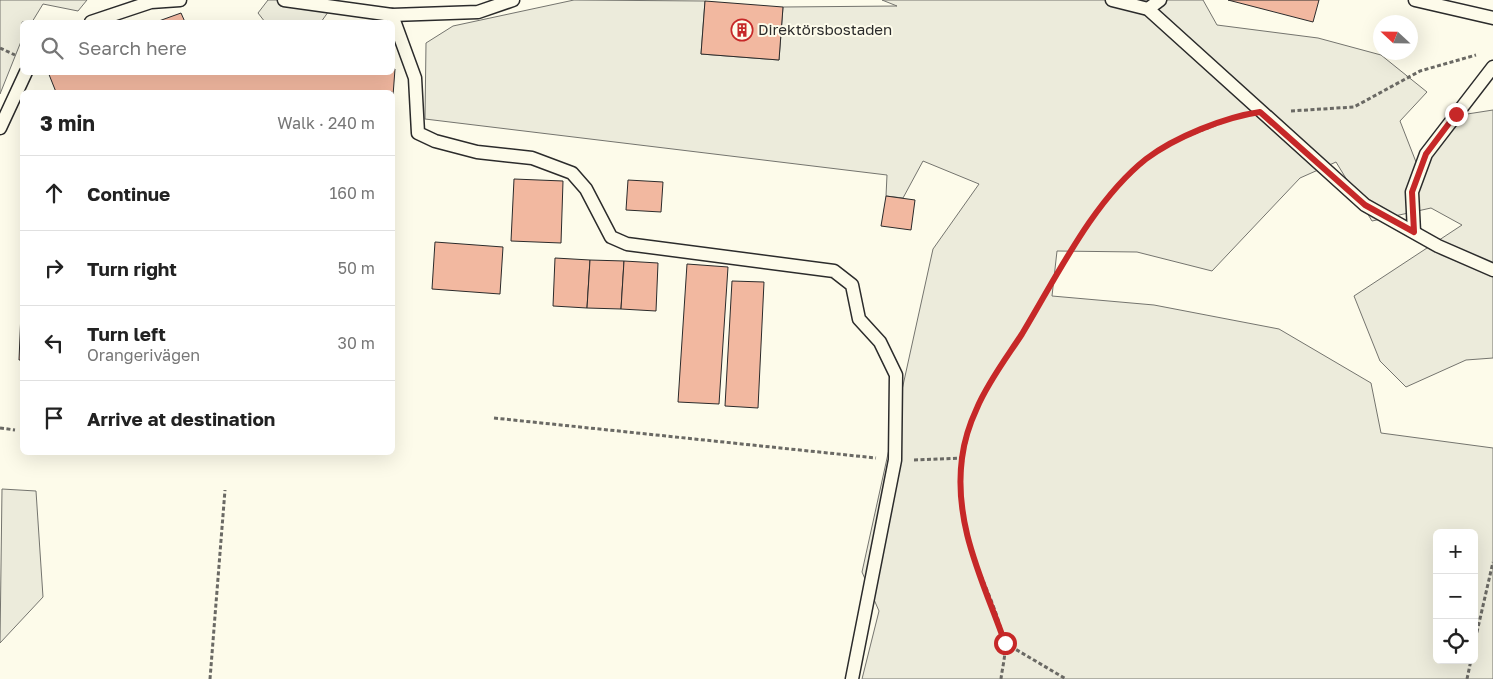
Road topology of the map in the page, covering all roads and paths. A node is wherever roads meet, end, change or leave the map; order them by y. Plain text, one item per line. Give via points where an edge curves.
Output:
1 (180, 0) edge
2 (284, 0) edge
3 (513, 0) edge
4 (1112, 0) edge
5 (1160, 0) edge
6 (1415, 0) edge
7 (1148, 9) junction
8 (392, 15) junction
9 (1493, 18) edge
10 (97, 20) edge
11 (394, 20) edge
12 (395, 23) edge
13 (0, 48) edge
14 (1484, 53) dead end
15 (20, 57) edge
16 (1493, 67) edge
17 (25, 75) edge
18 (1260, 112) junction
19 (0, 128) edge
20 (1414, 232) junction
21 (1493, 270) edge
22 (494, 418) dead end
23 (0, 428) edge
24 (15, 430) dead end
25 (962, 458) junction
26 (895, 460) junction
27 (224, 490) dead end
28 (1493, 562) edge
29 (1478, 628) edge
30 (1005, 643) junction
31 (1470, 664) edge
32 (210, 679) edge
33 (852, 679) edge
34 (1001, 679) edge
35 (1066, 679) edge
36 (1466, 679) edge

1 - 10 lane via 151,2
2 - 8 lane
3 - 8 lane via 478,12
4 - 7 lane
5 - 7 lane
6 - 9 lane
7 - 18 lane
8 - 11 lane
12 - 26 lane via 415,78 418,134 477,152 532,158 572,173 586,189 611,237 627,244 834,271 852,285 859,319 880,342 896,375
13 - 15 path
14 - 18 path via 1420,71 1354,107
16 - 20 lane via 1426,154 1412,192
17 - 19 lane
18 - 20 lane via 1365,205
18 - 25 path via 1241,115 1174,142 1147,159 1112,194 1078,242 977,407
20 - 21 lane
22 - 26 path
23 - 24 path
25 - 26 path
25 - 30 path via 964,528
26 - 33 lane
27 - 32 path
28 - 29 path
30 - 34 path
30 - 35 path
31 - 36 path

